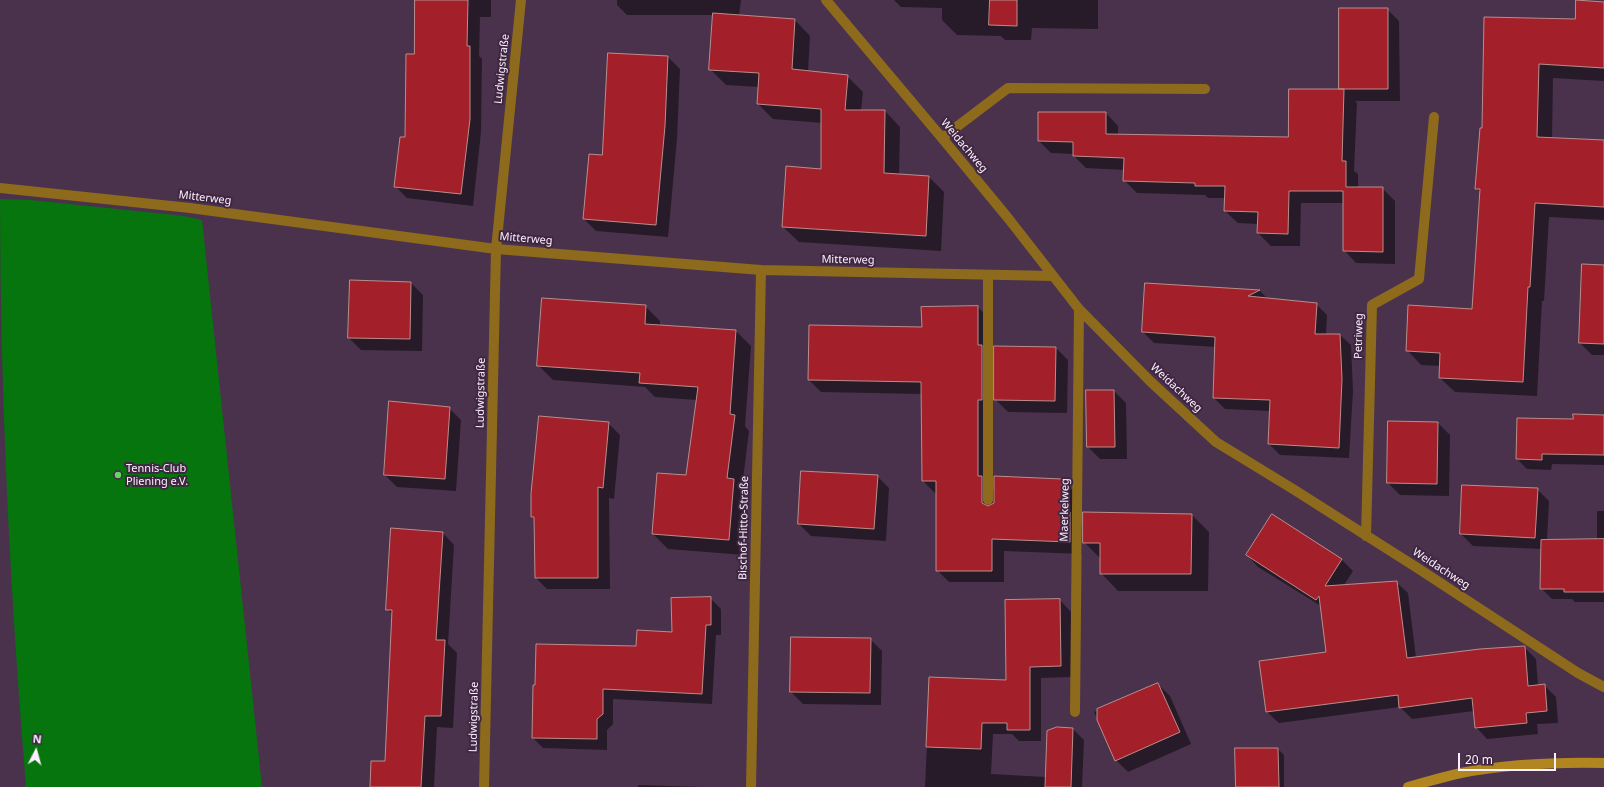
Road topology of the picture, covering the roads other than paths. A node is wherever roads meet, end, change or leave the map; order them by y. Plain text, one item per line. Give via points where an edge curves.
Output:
1 (521, 0) edge
2 (826, 0) edge
3 (1205, 89) dead end
4 (1434, 117) dead end
5 (942, 138) junction
6 (0, 188) edge
7 (496, 249) junction
8 (761, 270) junction
9 (988, 274) junction
10 (1053, 276) junction
11 (1080, 309) junction
12 (988, 500) dead end
13 (1366, 536) junction
14 (1604, 687) edge
15 (1075, 712) dead end
16 (1604, 763) edge
17 (484, 787) edge
18 (751, 787) edge
19 (1408, 787) edge

1 - 7 street, Ludwigstraße
2 - 5 street, Weidachweg
3 - 5 street via 1008,88
4 - 13 street, Petriweg via 1419,278 1372,306
5 - 10 street, Weidachweg
6 - 7 street, Mitterweg via 190,208
7 - 8 street, Mitterweg
7 - 17 street, Ludwigstraße
8 - 9 street, Mitterweg
8 - 18 street, Bischof-Hitto-Straße
9 - 10 street, Mitterweg
9 - 12 street
10 - 11 street, Weidachweg
11 - 13 street, Weidachweg via 1151,382 1216,442
11 - 15 street, Maerkelweg
13 - 14 street, Weidachweg via 1578,673
16 - 19 main road via 1535,764 1492,768 1460,773

